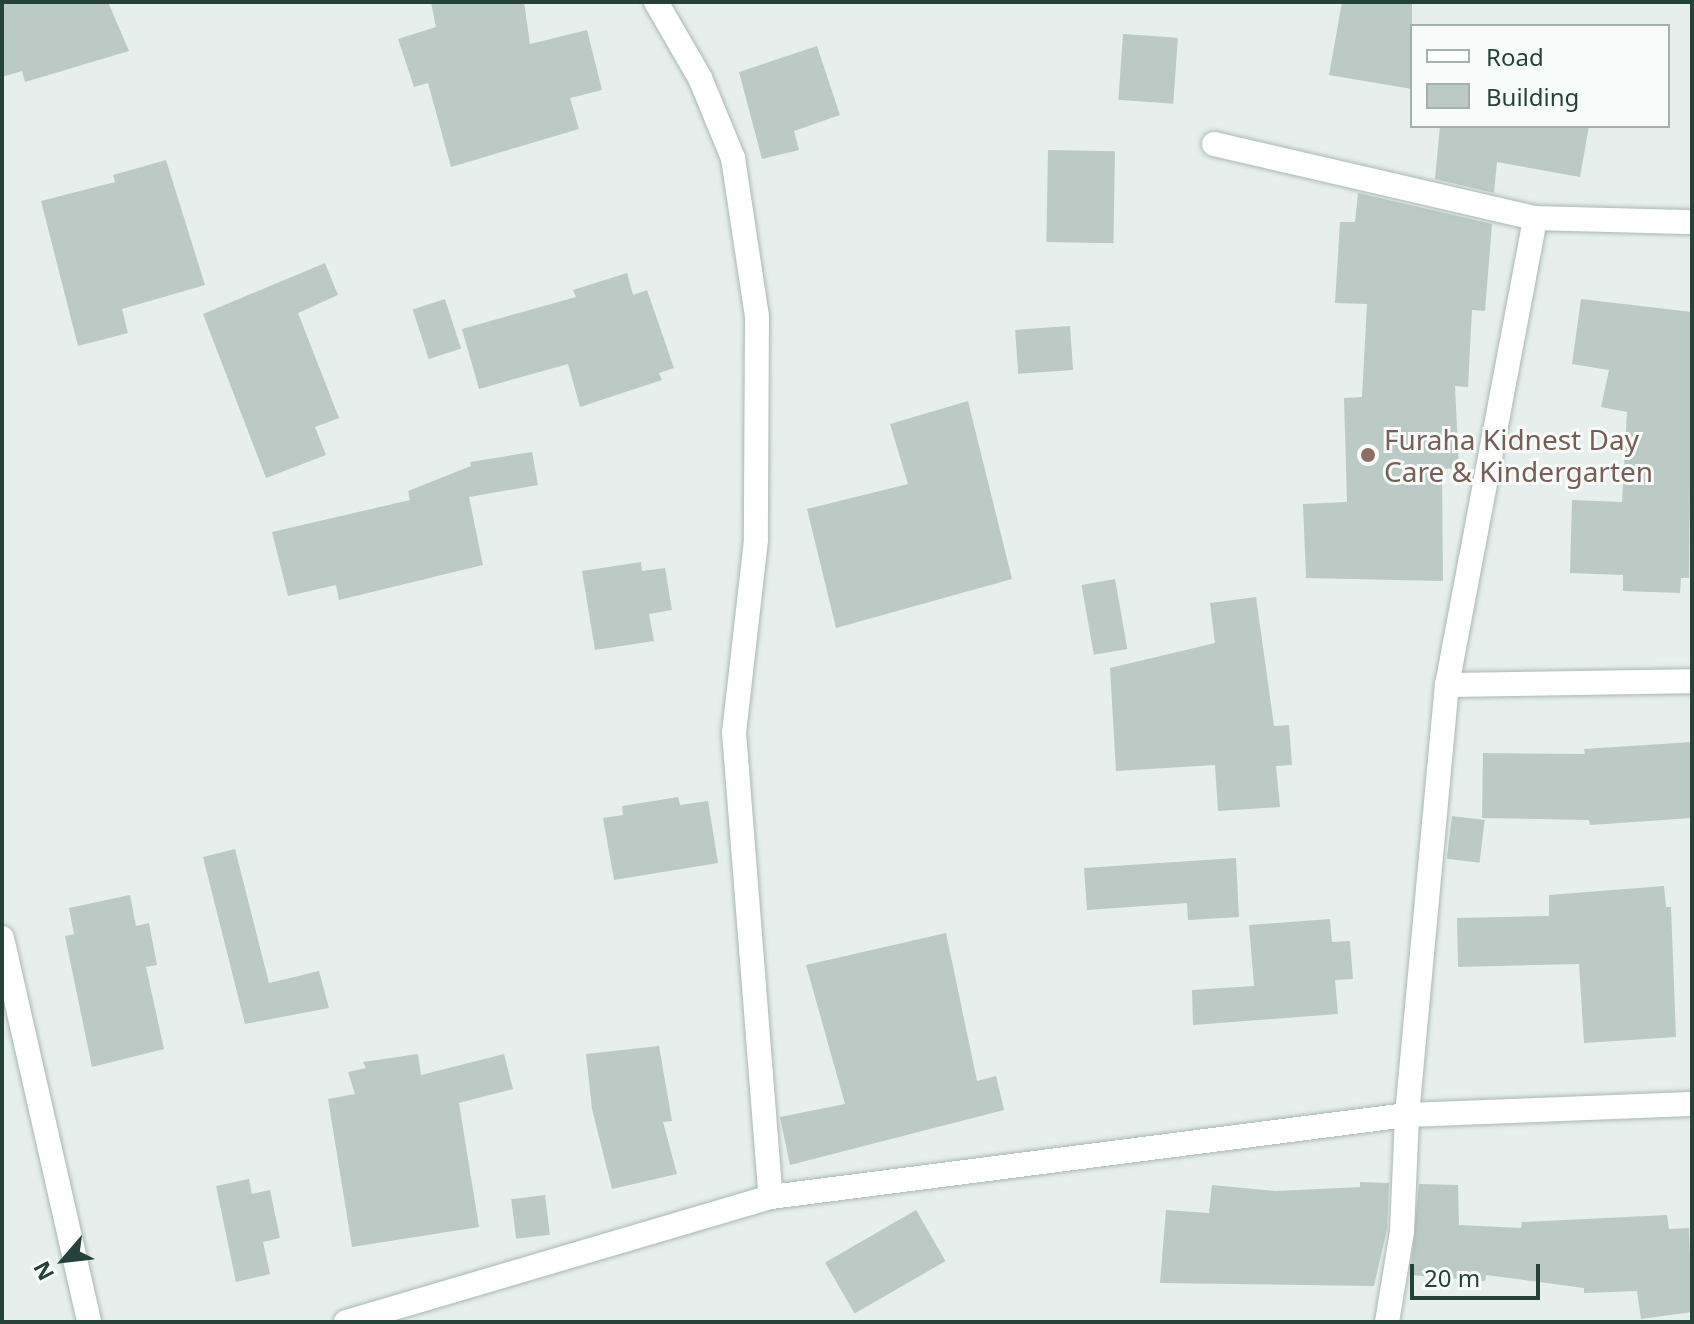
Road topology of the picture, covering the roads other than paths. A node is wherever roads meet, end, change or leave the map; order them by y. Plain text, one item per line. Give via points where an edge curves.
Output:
1 (656, 2) edge
2 (1214, 144) dead end
3 (1535, 218) junction
4 (1692, 222) edge
5 (1692, 681) edge
6 (1447, 685) junction
7 (2, 938) edge
8 (1692, 1104) edge
9 (1407, 1115) junction
10 (771, 1197) junction
11 (89, 1322) edge
12 (346, 1322) edge
13 (1387, 1322) edge

1 - 10 street via 700,78 733,158 757,316 756,540 734,732
2 - 3 street
3 - 4 street
3 - 6 street
5 - 6 street
6 - 9 street
7 - 11 street
8 - 9 street
9 - 10 street
9 - 13 street via 1402,1231
10 - 12 street

